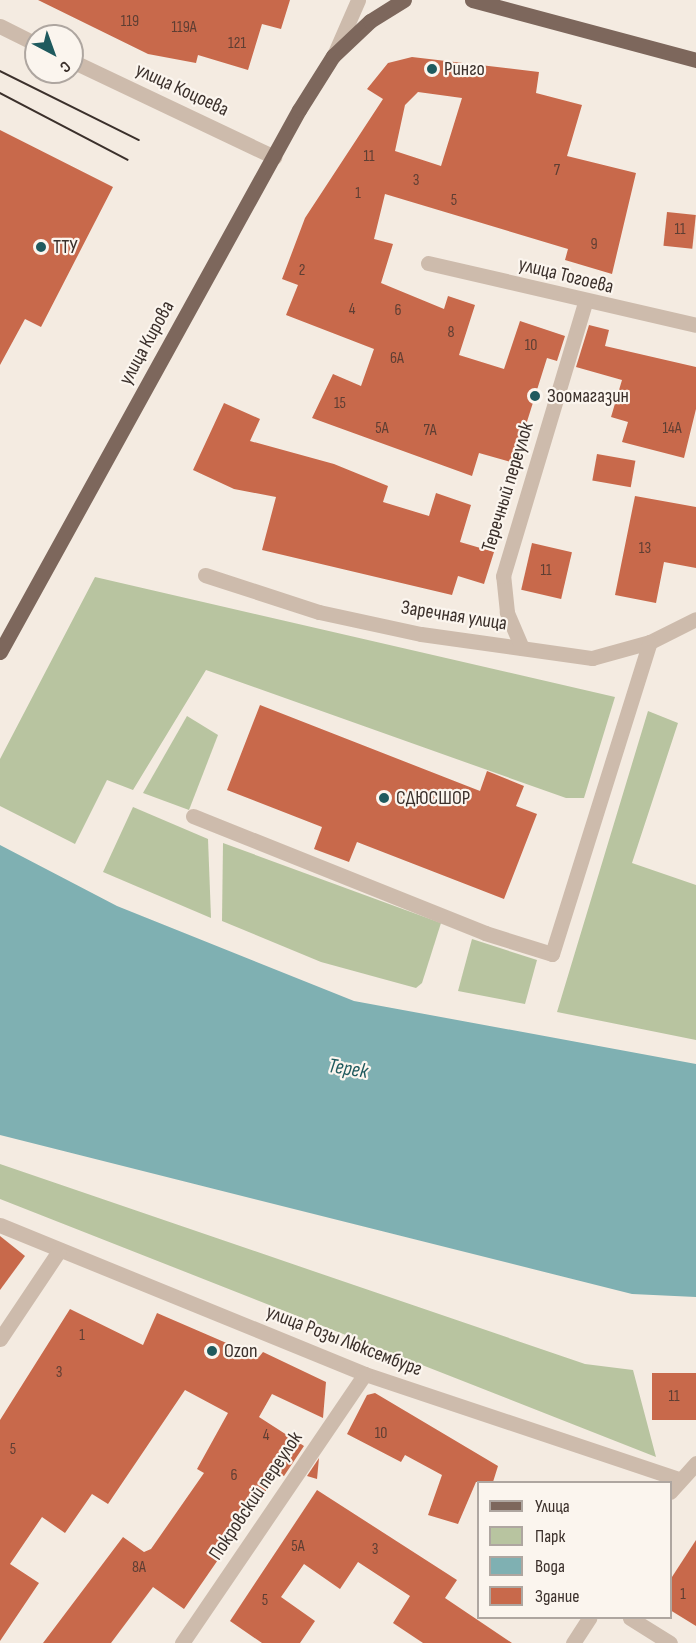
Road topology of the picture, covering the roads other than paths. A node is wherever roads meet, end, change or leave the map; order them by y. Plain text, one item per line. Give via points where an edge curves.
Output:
1 (358, 0) edge
2 (404, 0) edge
3 (472, 0) edge
4 (0, 26) edge
5 (24, 38) edge
6 (333, 56) junction
7 (696, 60) edge
8 (84, 67) edge
9 (274, 157) junction
10 (428, 262) dead end
11 (585, 303) junction
12 (696, 325) edge
13 (205, 575) dead end
14 (696, 619) edge
15 (650, 642) junction
16 (522, 648) junction
17 (0, 652) edge
18 (193, 816) dead end
19 (0, 1226) edge
20 (59, 1251) junction
21 (0, 1339) edge
22 (365, 1374) junction
23 (696, 1463) edge
24 (661, 1481) edge
25 (675, 1486) edge
26 (588, 1619) edge
27 (633, 1619) edge
28 (182, 1643) edge
29 (573, 1643) edge
30 (670, 1643) edge

1 - 6 street, улица Кирова
2 - 6 main road, улица Кирова via 370,21
3 - 7 main road
4 - 5 street
6 - 9 main road, улица Кирова
8 - 9 street, улица Коцоева
9 - 17 main road, улица Кирова
10 - 11 street, улица Тогоева
11 - 12 street, улица Тогоева
11 - 16 street, Теречный переулок via 503,576 507,612
13 - 16 street, Заречная улица via 319,612 421,634
14 - 15 street, Заречная улица
15 - 16 street, Заречная улица via 592,658
15 - 18 street via 552,954 485,933
19 - 20 street, улица Розы Люксембург
20 - 21 street
20 - 22 street, улица Розы Люксембург
22 - 24 street, улица Розы Люксембург
22 - 28 street, Покровский переулок
23 - 25 street
26 - 29 street
27 - 30 street

